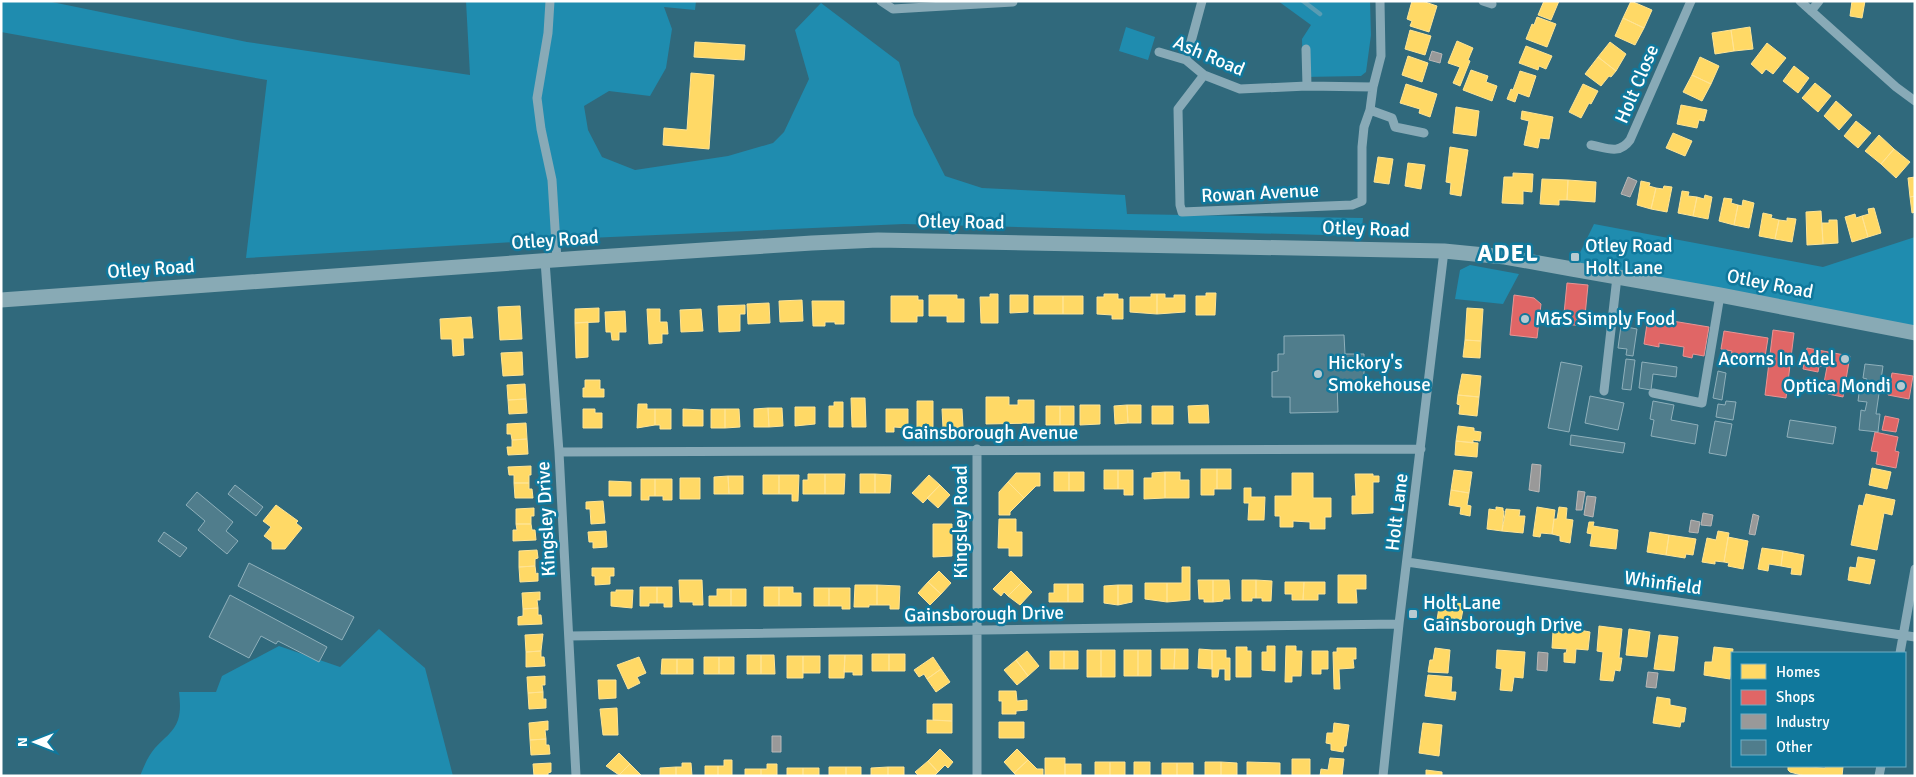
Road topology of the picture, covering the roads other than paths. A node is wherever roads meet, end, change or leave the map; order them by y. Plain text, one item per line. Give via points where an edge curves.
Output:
1 (550, 1) edge
2 (881, 1) edge
3 (1202, 1) edge
4 (1380, 1) edge
5 (1691, 1) edge
6 (1800, 1) edge
7 (1819, 1) edge
8 (1013, 2) edge
9 (1811, 11) junction
10 (1306, 49) dead end
11 (1159, 52) dead end
12 (1186, 60) junction
13 (1204, 75) junction
14 (1307, 86) junction
15 (1373, 87) junction
16 (1915, 101) edge
17 (1370, 110) junction
18 (1424, 133) dead end
19 (1591, 145) dead end
20 (1444, 251) junction
21 (551, 260) junction
22 (1617, 277) junction
23 (1720, 295) junction
24 (1, 300) edge
25 (1915, 333) edge
26 (1604, 390) dead end
27 (1653, 393) dead end
28 (1421, 449) junction
29 (977, 450) junction
30 (559, 452) junction
31 (1407, 562) junction
32 (1915, 569) edge
33 (1399, 624) junction
34 (976, 630) junction
35 (1903, 635) junction
36 (569, 636) junction
37 (1915, 636) edge
38 (1900, 652) edge
39 (576, 776) edge
40 (976, 776) edge
41 (1383, 776) edge

1 - 21 street, Kingsley Drive via 537,98 552,180
2 - 8 street via 893,9
3 - 12 street
4 - 15 street via 1381,56
5 - 19 street, Holt Close via 1630,140 1617,150
6 - 9 street
7 - 9 street
9 - 16 street
10 - 14 street
11 - 12 street, Ash Road
12 - 13 street, Ash Road
13 - 14 street, Ash Road via 1240,89
13 - 17 street, Rowan Avenue via 1178,109 1182,212 1362,201 1362,147
14 - 15 street, Ash Road
15 - 17 street
17 - 18 street via 1392,118 1395,127
20 - 21 highway, Otley Road via 878,240
20 - 22 highway, Otley Road via 1505,257
20 - 28 street, Holt Lane
21 - 24 highway, Otley Road
21 - 30 street, Kingsley Drive
22 - 23 highway, Otley Road
22 - 26 street
23 - 25 highway, Otley Road
23 - 27 street via 1702,403
28 - 29 street, Gainsborough Avenue
28 - 31 street, Holt Lane
29 - 30 street, Gainsborough Avenue
29 - 34 street, Kingsley Road
30 - 36 street, Kingsley Drive
31 - 33 street, Holt Lane
31 - 35 street, Whinfield
32 - 35 street
33 - 34 street, Gainsborough Drive
33 - 41 street, Holt Lane
34 - 36 street, Gainsborough Drive
34 - 40 street, Kingsley Road
35 - 37 street, Whinfield
35 - 38 street
36 - 39 street, Kingsley Drive

